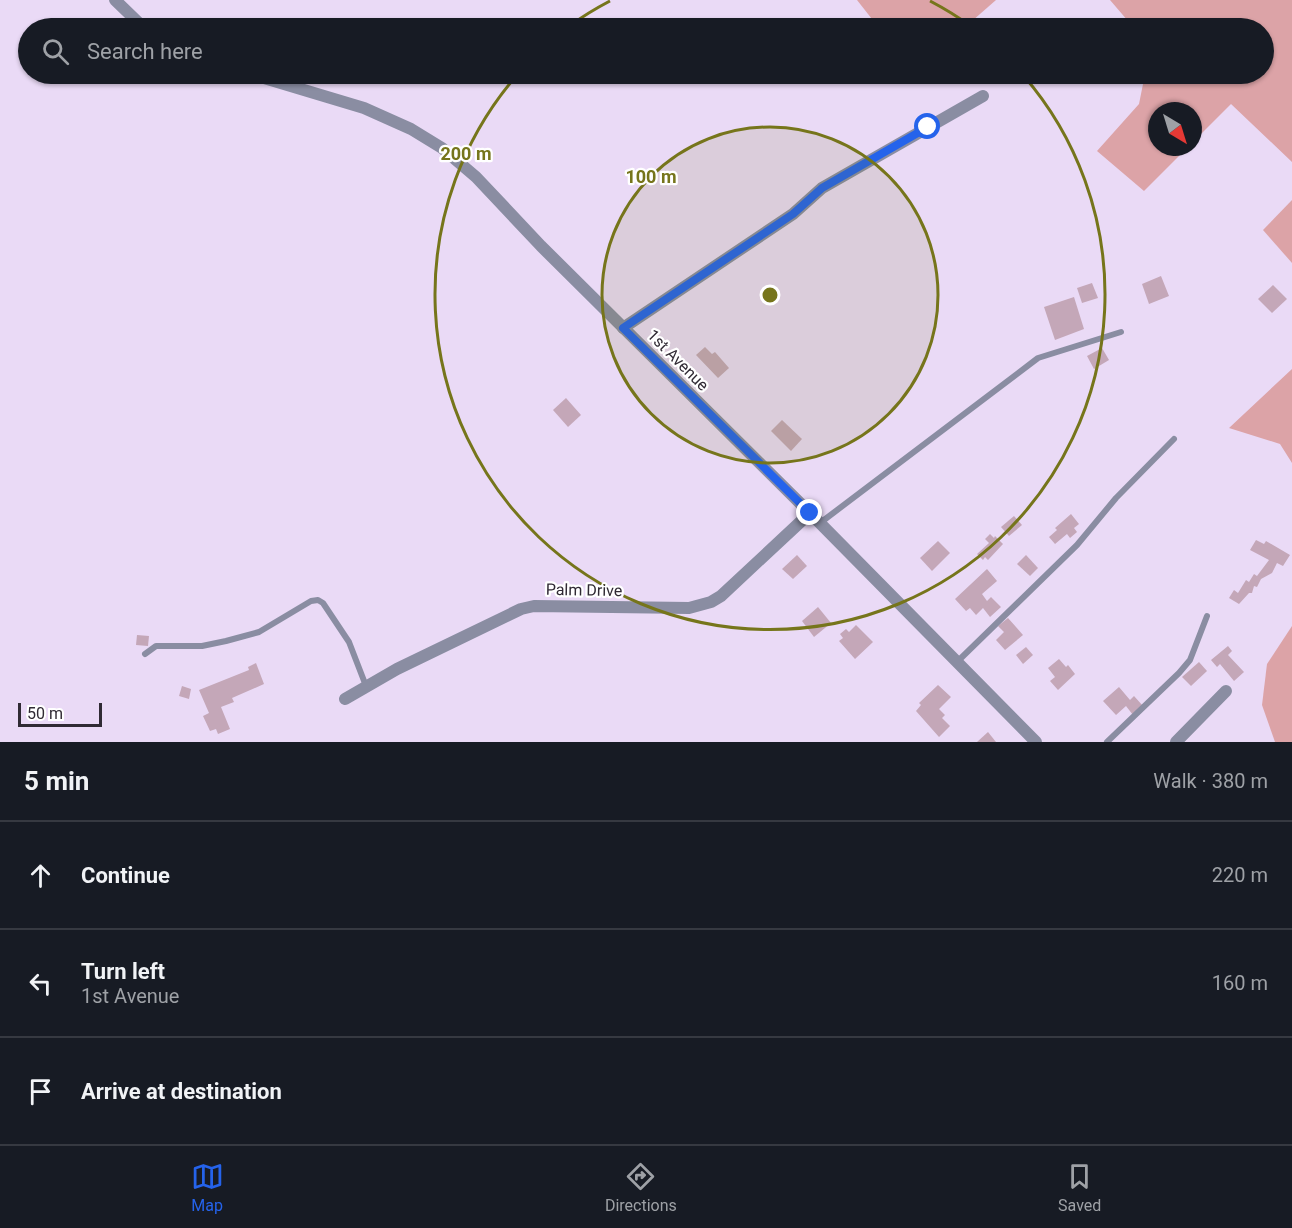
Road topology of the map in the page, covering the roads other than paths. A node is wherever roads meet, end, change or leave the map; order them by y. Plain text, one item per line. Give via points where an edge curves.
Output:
1 (116, 0) edge
2 (134, 18) edge
3 (284, 84) edge
4 (983, 96) dead end
5 (623, 328) junction
6 (1122, 332) dead end
7 (1174, 439) dead end
8 (810, 513) junction
9 (820, 523) junction
10 (1207, 616) dead end
11 (146, 654) dead end
12 (958, 661) junction
13 (366, 686) junction
14 (1226, 691) dead end
15 (345, 699) dead end
16 (1036, 742) edge
17 (1107, 742) edge
18 (1176, 742) edge

1 - 2 street
3 - 5 street, 1st Avenue via 364,108 442,148 476,177
4 - 5 street via 822,188 793,214
5 - 8 street, 1st Avenue
6 - 9 lane via 1038,358
7 - 12 lane via 1077,545
8 - 9 street, 1st Avenue
8 - 13 street, Palm Drive via 711,602 688,608 528,607
9 - 12 street, 1st Avenue
10 - 17 lane via 1190,660
11 - 13 lane via 156,646 202,646 259,632 318,600 349,642
12 - 16 street, 1st Avenue
13 - 15 street, Palm Drive
14 - 18 street

